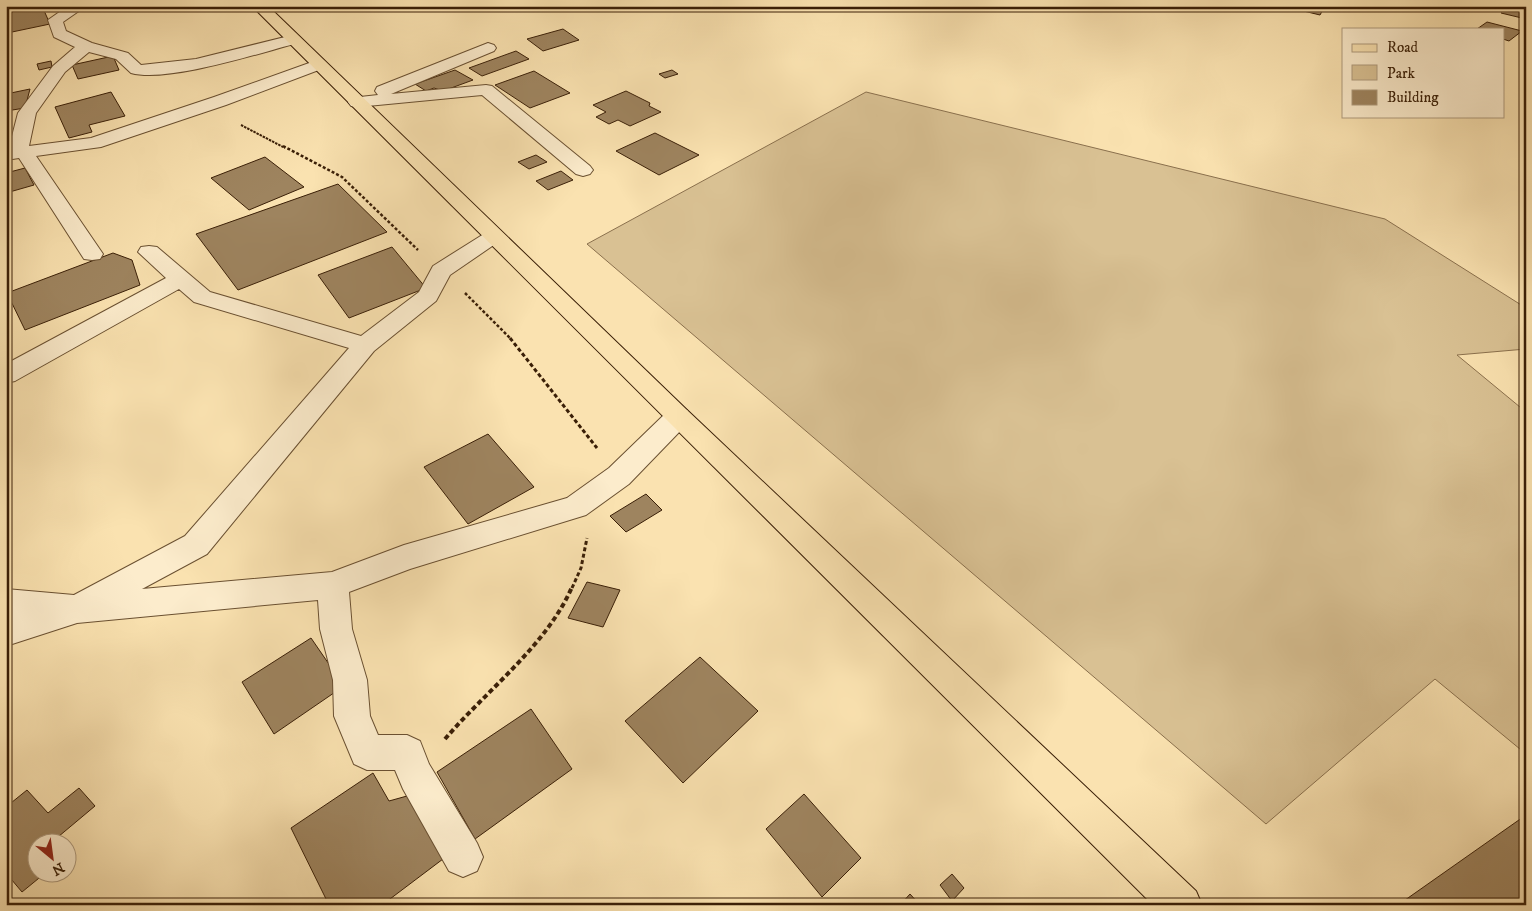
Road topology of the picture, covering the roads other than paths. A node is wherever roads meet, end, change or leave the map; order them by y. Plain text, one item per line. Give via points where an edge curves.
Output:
1 (79, 6) edge
2 (259, 6) edge
3 (293, 40) junction
4 (86, 46) junction
5 (488, 48) dead end
6 (318, 65) junction
7 (356, 102) junction
8 (15, 153) edge
9 (583, 170) dead end
10 (494, 236) junction
11 (149, 252) dead end
12 (92, 254) dead end
13 (180, 279) junction
14 (365, 345) junction
15 (6, 375) edge
16 (678, 417) junction
17 (333, 585) junction
18 (6, 603) edge
19 (77, 609) junction
20 (6, 632) edge
21 (463, 857) dead end
22 (1182, 905) edge

1 - 4 street via 55,20 59,34
2 - 3 main road
3 - 4 street via 154,70 137,70 122,56
3 - 6 main road
4 - 8 street via 59,69 26,113
5 - 7 street
6 - 7 main road
6 - 8 street via 94,142
7 - 9 street via 486,90
7 - 10 main road
8 - 12 street
10 - 14 street via 441,271 428,296
10 - 16 main road
11 - 13 street
13 - 14 street via 202,297
13 - 15 street
14 - 19 street via 196,545
16 - 17 street via 619,476 576,507 404,558
16 - 22 main road
17 - 19 street
17 - 21 street via 336,629 350,680 352,716 367,752 407,753 416,776
18 - 19 street
19 - 20 street

